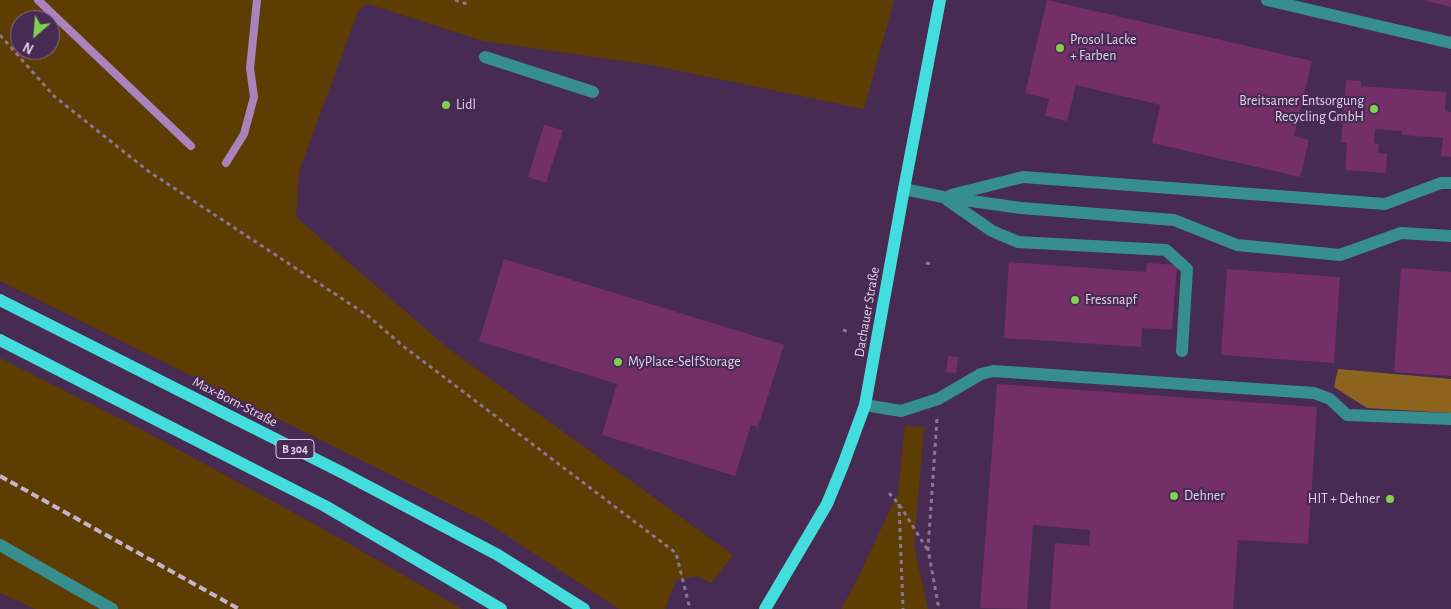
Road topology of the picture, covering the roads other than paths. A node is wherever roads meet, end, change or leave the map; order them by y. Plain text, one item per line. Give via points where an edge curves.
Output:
1 (940, 0) edge
2 (1267, 0) edge
3 (1451, 43) edge
4 (485, 57) dead end
5 (593, 92) dead end
6 (1451, 184) edge
7 (904, 189) junction
8 (943, 197) junction
9 (1451, 236) edge
10 (0, 300) edge
11 (0, 340) edge
12 (1182, 351) dead end
13 (865, 405) junction
14 (1451, 419) edge
15 (0, 545) edge
16 (112, 609) edge
17 (501, 609) edge
18 (584, 609) edge
19 (765, 609) edge

1 - 7 main road, Dachauer Straße
2 - 3 lane
4 - 5 lane
6 - 8 lane via 1441,183 1385,204 1023,177
7 - 8 lane
7 - 13 main road, Dachauer Straße
8 - 9 lane via 1020,208 1174,220 1237,245 1340,255 1401,233
8 - 12 lane via 992,231 1018,242 1166,250 1186,269
10 - 18 main road, Max-Born-Straße / B 304 via 498,555
11 - 17 main road, B 304 via 325,506
13 - 14 lane via 902,411 938,399 993,370 1314,393 1330,399 1347,415
13 - 19 main road, Dachauer Straße via 827,504
15 - 16 lane

